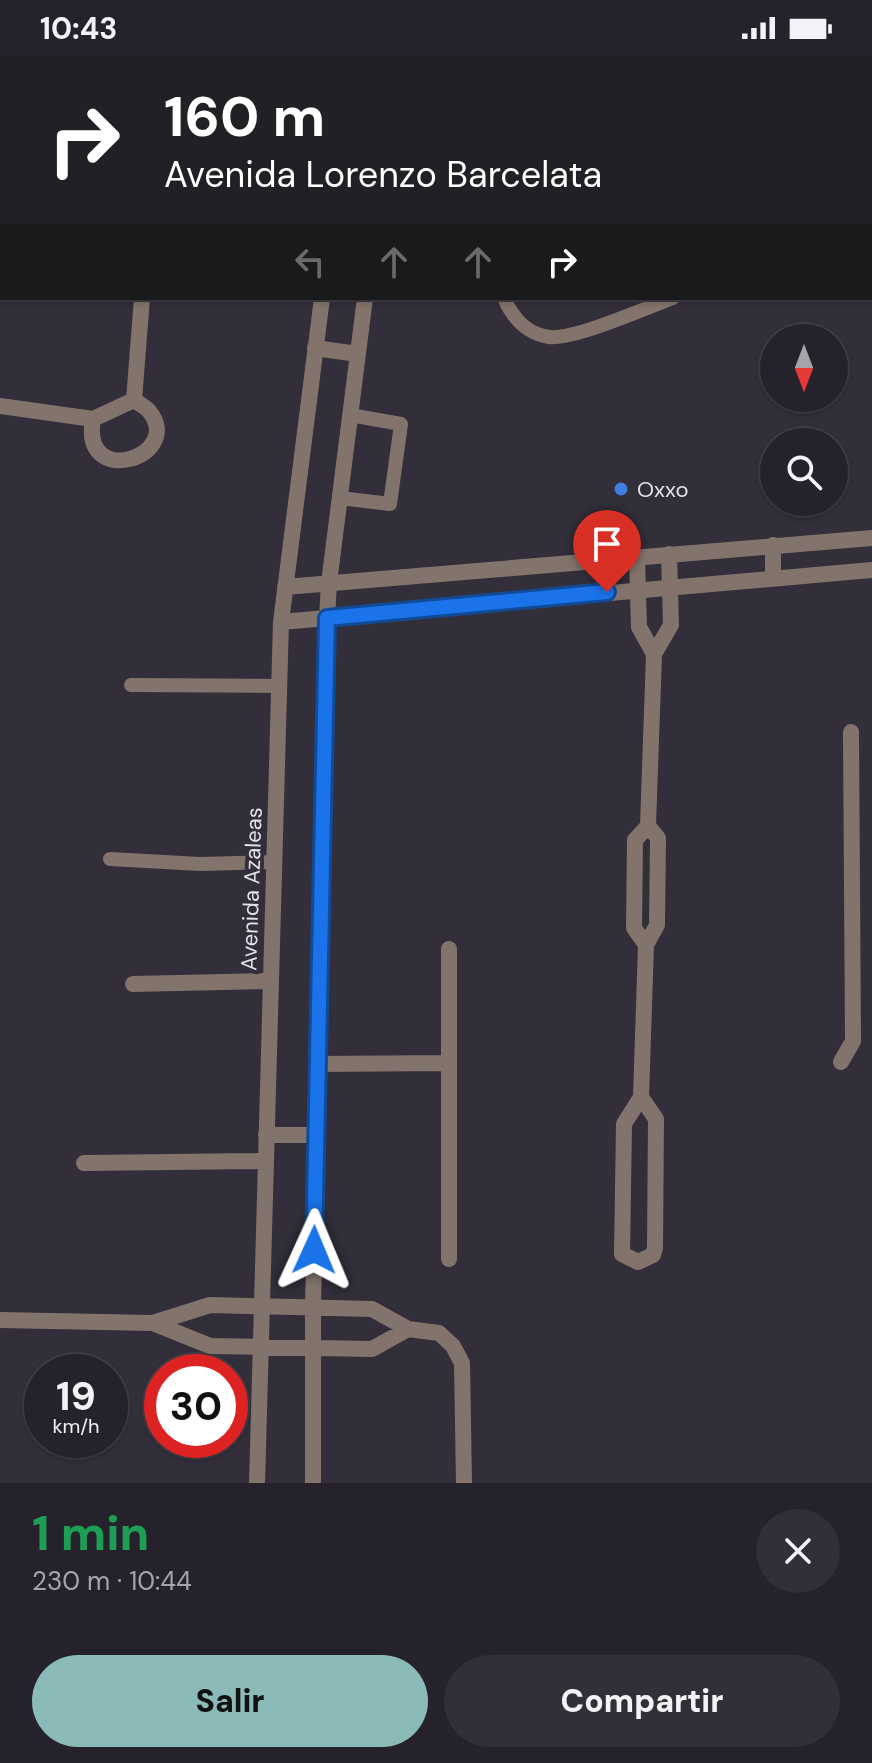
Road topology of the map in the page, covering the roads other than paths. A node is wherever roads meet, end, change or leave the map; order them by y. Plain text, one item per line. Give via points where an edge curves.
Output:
1 (142, 300) edge
2 (322, 300) edge
3 (365, 300) edge
4 (505, 300) edge
5 (667, 300) edge
6 (315, 348) junction
7 (358, 354) junction
8 (134, 400) junction
9 (0, 406) edge
10 (350, 415) junction
11 (93, 419) junction
12 (340, 498) junction
13 (872, 538) edge
14 (773, 545) junction
15 (669, 554) junction
16 (637, 557) junction
17 (872, 570) edge
18 (773, 578) junction
19 (329, 583) junction
20 (670, 586) junction
21 (285, 587) junction
22 (638, 589) junction
23 (327, 618) junction
24 (281, 622) junction
25 (654, 654) junction
26 (131, 685) dead end
27 (279, 686) junction
28 (851, 732) dead end
29 (872, 847) edge
30 (853, 848) junction
31 (110, 859) dead end
32 (274, 862) junction
33 (449, 949) dead end
34 (271, 981) junction
35 (133, 984) dead end
36 (841, 1062) dead end
37 (449, 1063) junction
38 (318, 1064) junction
39 (641, 1097) junction
40 (266, 1135) junction
41 (317, 1135) junction
42 (265, 1161) junction
43 (84, 1163) dead end
44 (449, 1259) dead end
45 (261, 1306) junction
46 (313, 1308) junction
47 (0, 1320) edge
48 (153, 1323) junction
49 (408, 1329) junction
50 (260, 1347) junction
51 (313, 1348) junction
52 (257, 1483) edge
53 (313, 1483) edge
54 (464, 1483) edge

1 - 8 street
2 - 6 street, Avenida Azaleas
3 - 7 street
4 - 5 lane via 519,323 548,337 579,332
6 - 7 street
6 - 21 street, Avenida Azaleas
7 - 10 street
8 - 11 street
8 - 11 street via 150,411 156,428 154,440 134,460 104,456 93,442
9 - 11 street
10 - 12 street
10 - 12 lane via 401,424 390,504
12 - 19 street
13 - 14 street
14 - 15 street
14 - 18 street
15 - 16 street
15 - 20 street
16 - 19 street
16 - 22 street
17 - 18 street
18 - 20 street
19 - 21 street
19 - 23 street
20 - 22 street
20 - 25 street via 671,625
21 - 24 street, Avenida Azaleas
22 - 23 street
22 - 25 street via 639,627
23 - 24 street
23 - 38 street
24 - 27 street, Avenida Azaleas
25 - 39 street via 648,826 635,840 634,928 646,945
26 - 27 lane
27 - 32 street, Avenida Azaleas
28 - 30 street
29 - 30 street
30 - 36 street via 853,1041
31 - 32 lane
32 - 34 street, Avenida Azaleas
33 - 37 street
34 - 35 street
34 - 40 street, Avenida Azaleas
37 - 38 street
37 - 44 street
38 - 41 street
39 - 39 street via 624,1124 621,1245 622,1254 638,1262 653,1255 655,1248 656,1119
40 - 41 street
40 - 42 street, Avenida Azaleas
41 - 46 street
42 - 43 street
42 - 45 street, Avenida Azaleas
45 - 46 street
45 - 48 street via 210,1305
45 - 50 street, Avenida Azaleas
46 - 49 street via 372,1309
46 - 51 street
47 - 48 street
48 - 50 street via 210,1346
49 - 51 street via 372,1349
49 - 54 street via 439,1333 462,1363
50 - 51 street
50 - 52 street, Avenida Azaleas
51 - 53 street

